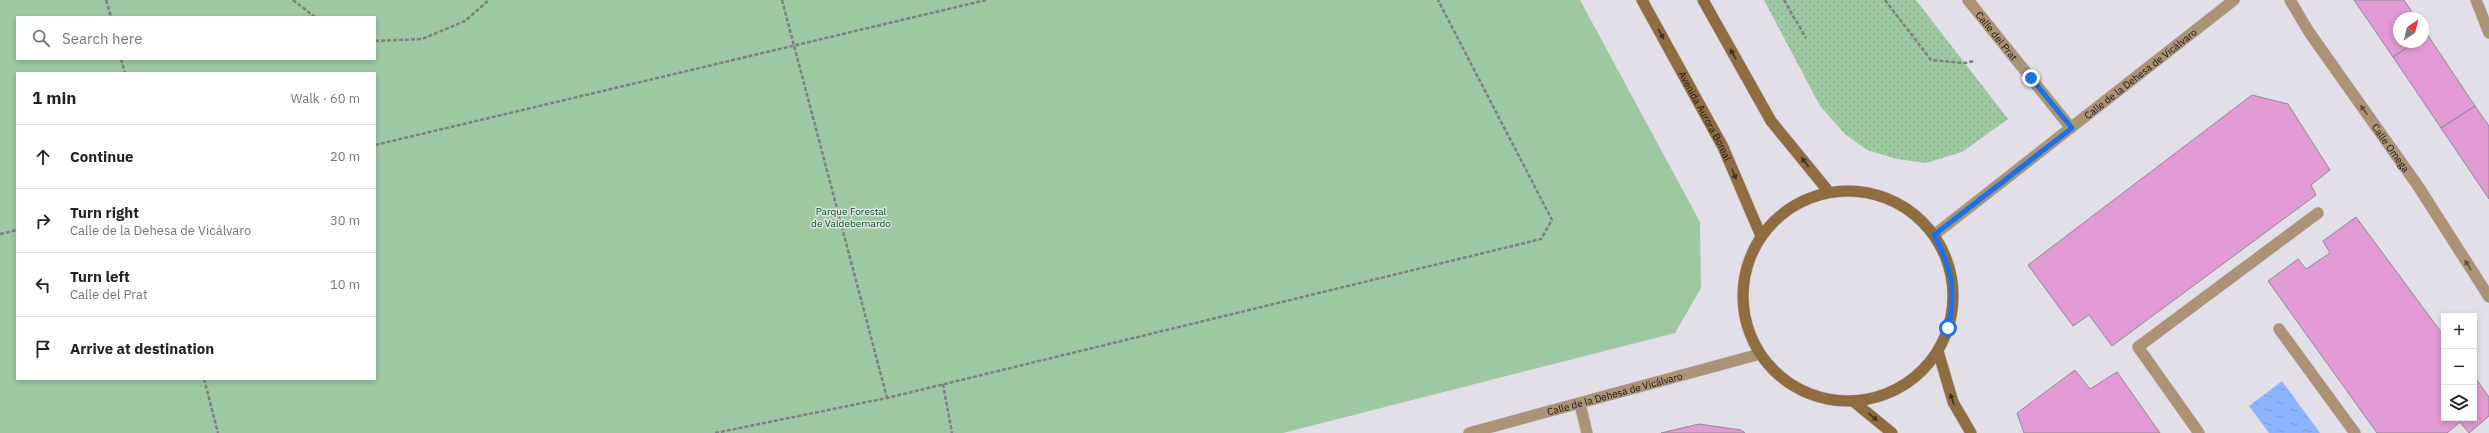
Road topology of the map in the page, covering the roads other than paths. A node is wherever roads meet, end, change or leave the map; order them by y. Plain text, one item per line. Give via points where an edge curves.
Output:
1 (1642, 0) edge
2 (1703, 0) edge
3 (1968, 0) edge
4 (2234, 0) edge
5 (2290, 0) edge
6 (2476, 0) edge
7 (2489, 33) edge
8 (2072, 128) junction
9 (1829, 192) junction
10 (2318, 213) dead end
11 (1934, 235) junction
12 (1761, 236) junction
13 (2489, 298) edge
14 (2279, 329) dead end
15 (1938, 351) junction
16 (1760, 354) junction
17 (1853, 401) junction
18 (1580, 404) junction
19 (1469, 433) edge
20 (1587, 433) edge
21 (1892, 433) edge
22 (1971, 433) edge
23 (2199, 433) edge
24 (2355, 433) edge

1 -> 12 main road, Avenida Aurora Boreal via 1723,147
9 -> 2 main road via 1772,121
3 - 8 street, Calle del Prat
4 - 8 street, Calle de la Dehesa de Vicálvaro
13 -> 5 street, Calle Omega via 2418,186 2309,32
6 - 7 street
8 - 11 street, Calle de la Dehesa de Vicálvaro
9 - 11 main road via 1853,191 1882,197 1899,204 1918,217
9 - 12 main road via 1803,200 1779,216
10 - 23 street via 2138,347
11 - 15 main road via 1946,257 1952,280 1953,304
12 - 16 main road via 1749,259 1743,283 1743,308 1749,332
14 - 24 street
15 - 17 main road via 1922,370 1902,386 1878,396
22 -> 15 main road via 1953,402
16 - 17 main road via 1778,374 1801,390 1826,398
16 - 18 street, Calle de la Dehesa de Vicálvaro
17 -> 21 main road
18 - 19 street, Calle de la Dehesa de Vicálvaro
18 - 20 street

